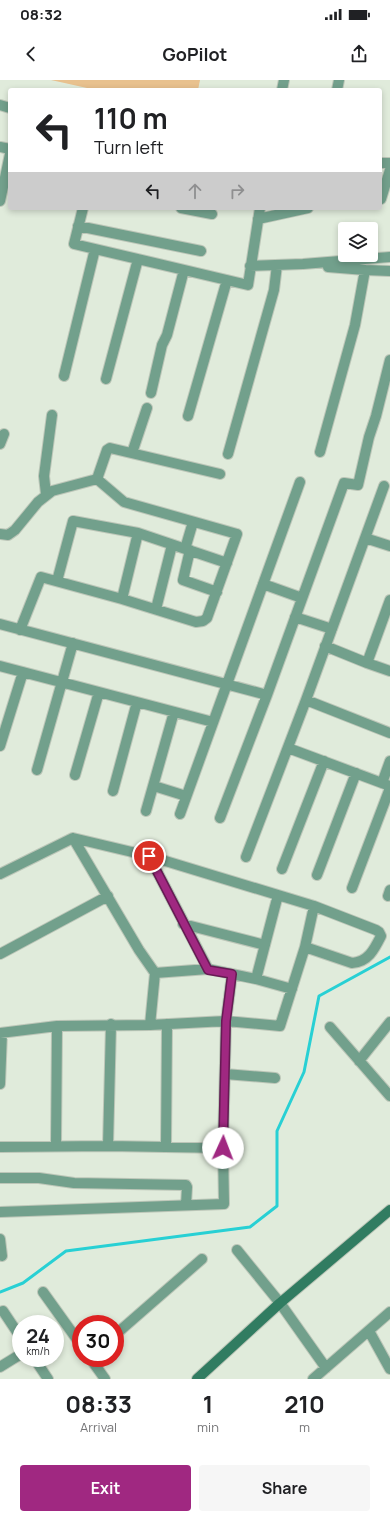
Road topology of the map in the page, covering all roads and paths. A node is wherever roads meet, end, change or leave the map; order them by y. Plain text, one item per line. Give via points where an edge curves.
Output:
1 (8, 163) edge
2 (390, 170) edge
3 (384, 199) edge
4 (0, 201) edge
5 (82, 210) edge
6 (191, 210) edge
7 (260, 210) edge
8 (299, 210) edge
9 (212, 214) dead end
10 (258, 219) junction
11 (78, 226) junction
12 (95, 249) junction
13 (201, 252) dead end
14 (390, 257) edge
15 (138, 259) junction
16 (303, 264) junction
17 (277, 265) junction
18 (250, 266) junction
19 (184, 270) junction
20 (365, 270) junction
21 (390, 271) edge
22 (227, 280) junction
23 (390, 360) edge
24 (64, 376) dead end
25 (106, 379) dead end
26 (151, 393) dead end
27 (147, 408) dead end
28 (52, 414) dead end
29 (188, 416) dead end
30 (4, 434) dead end
31 (0, 444) edge
32 (320, 452) dead end
33 (132, 453) junction
34 (228, 454) dead end
35 (220, 474) dead end
36 (97, 480) junction
37 (300, 482) dead end
38 (384, 486) dead end
39 (46, 494) junction
40 (193, 522) junction
41 (138, 533) junction
42 (0, 534) edge
43 (365, 538) junction
44 (172, 545) junction
45 (390, 546) edge
46 (188, 550) junction
47 (227, 563) junction
48 (57, 581) junction
49 (263, 584) junction
50 (217, 592) junction
51 (302, 598) junction
52 (122, 599) junction
53 (390, 600) edge
54 (156, 609) junction
55 (295, 617) junction
56 (0, 624) edge
57 (332, 629) junction
58 (20, 630) junction
59 (73, 644) junction
60 (325, 646) junction
61 (367, 664) junction
62 (0, 666) edge
63 (390, 671) edge
64 (23, 672) junction
65 (62, 682) junction
66 (227, 684) junction
67 (99, 692) junction
68 (267, 695) junction
69 (306, 700) junction
70 (137, 702) junction
71 (174, 712) junction
72 (213, 722) junction
73 (390, 733) edge
74 (0, 746) edge
75 (288, 748) junction
76 (324, 761) junction
77 (390, 761) edge
78 (37, 770) dead end
79 (356, 773) junction
80 (75, 775) dead end
81 (154, 786) junction
82 (387, 786) edge
83 (113, 791) dead end
84 (186, 796) junction
85 (146, 811) dead end
86 (180, 814) dead end
87 (220, 818) dead end
88 (74, 838) junction
89 (149, 856) junction
90 (246, 858) dead end
91 (282, 869) dead end
92 (0, 872) edge
93 (317, 875) dead end
94 (352, 888) dead end
95 (278, 895) junction
96 (108, 896) junction
97 (314, 906) junction
98 (184, 924) junction
99 (265, 944) junction
100 (305, 947) junction
101 (0, 954) edge
102 (208, 970) junction
103 (155, 973) junction
104 (232, 974) junction
105 (256, 979) junction
106 (292, 989) junction
107 (226, 1021) junction
108 (390, 1022) edge
109 (111, 1024) junction
110 (167, 1024) junction
111 (150, 1025) junction
112 (57, 1026) junction
113 (330, 1027) dead end
114 (1, 1033) edge
115 (359, 1061) junction
116 (225, 1074) junction
117 (275, 1078) dead end
118 (0, 1084) edge
119 (390, 1096) edge
120 (56, 1146) junction
121 (108, 1146) junction
122 (0, 1147) edge
123 (166, 1147) junction
124 (223, 1148) junction
125 (0, 1178) edge
126 (186, 1205) junction
127 (390, 1210) edge
128 (0, 1212) edge
129 (0, 1239) edge
130 (237, 1250) dead end
131 (2, 1256) dead end
132 (202, 1259) dead end
133 (43, 1292) dead end
134 (280, 1303) junction
135 (3, 1311) dead end
136 (390, 1312) edge
137 (12, 1324) edge
138 (124, 1327) edge
139 (369, 1331) junction
140 (72, 1332) edge
141 (12, 1360) edge
142 (0, 1367) edge
143 (40, 1367) edge
144 (96, 1367) edge
145 (326, 1368) junction
146 (390, 1369) edge
147 (48, 1379) edge
148 (105, 1379) edge
149 (197, 1379) edge
150 (313, 1379) edge

1 - 4 street
2 - 3 street
5 - 11 street
6 - 9 street
7 - 10 street
8 - 10 street
10 - 18 street
11 - 12 street via 74,244
11 - 13 street
12 - 15 street
12 - 24 street
14 - 16 street
15 - 19 street
15 - 25 street
16 - 17 street
16 - 20 street
17 - 18 street
17 - 34 street via 274,290
18 - 22 street via 248,285
19 - 22 street
19 - 26 street
20 - 21 street
20 - 32 street via 355,325
22 - 29 street
23 - 51 street via 358,485 344,483
27 - 33 street
28 - 39 street via 44,476
30 - 31 street
33 - 35 street
33 - 36 street via 109,448
36 - 39 street
36 - 40 street via 124,502
37 - 49 street
38 - 43 street
39 - 42 street via 15,530 8,535
40 - 46 street
40 - 47 street via 237,534
41 - 44 street
41 - 48 street via 73,521
41 - 52 street
43 - 45 street
43 - 57 street
44 - 46 street
44 - 54 street
46 - 47 street
46 - 50 street via 183,580
47 - 50 street
48 - 52 street
48 - 58 street via 41,577
49 - 51 street
49 - 66 street
50 - 54 street via 207,618 203,621 196,622
51 - 55 street
52 - 54 street
53 - 61 street
55 - 57 street
55 - 68 street
56 - 58 street
57 - 60 street
58 - 59 street
59 - 65 street
59 - 66 street
60 - 61 street
60 - 69 street
61 - 63 street
62 - 64 street
64 - 65 street
64 - 74 street
65 - 67 street
65 - 78 street
66 - 68 street
66 - 72 street
67 - 70 street
67 - 80 street
68 - 87 street
69 - 73 street
69 - 75 street
70 - 71 street
70 - 83 street
71 - 72 street
71 - 81 street
72 - 84 street
75 - 76 street
75 - 90 street
76 - 79 street
76 - 91 street
77 - 82 street
79 - 82 street
79 - 93 street
81 - 84 street
81 - 85 street
82 - 94 street
84 - 86 street
88 - 89 street
88 - 92 street
88 - 96 street
89 - 95 street
89 - 98 street
95 - 97 street
95 - 99 street
96 - 101 street
96 - 103 street
97 - 100 street
97 - 100 street via 376,930 381,936 373,952 358,963
98 - 99 street
98 - 102 street
99 - 105 street
100 - 106 street
102 - 103 street
102 - 104 street
103 - 111 street
104 - 105 street
104 - 107 street
105 - 106 street
106 - 107 street via 280,1026
107 - 110 street
107 - 116 street
108 - 115 street
109 - 111 street
109 - 112 street
109 - 121 street
110 - 111 street
110 - 123 street
112 - 114 street
112 - 120 street
113 - 115 street
114 - 118 street
115 - 119 street
116 - 117 street
116 - 124 street
120 - 121 street
120 - 122 street
121 - 123 street
123 - 124 street
124 - 126 street via 224,1204
125 - 126 street via 186,1186
126 - 128 street
127 - 134 main road
129 - 131 street
130 - 134 street
132 - 138 street
133 - 140 street
134 - 145 street
134 - 149 main road
135 - 137 street
136 - 139 street
139 - 145 street
139 - 146 street
141 - 142 street
143 - 147 street
144 - 148 street
145 - 150 street

